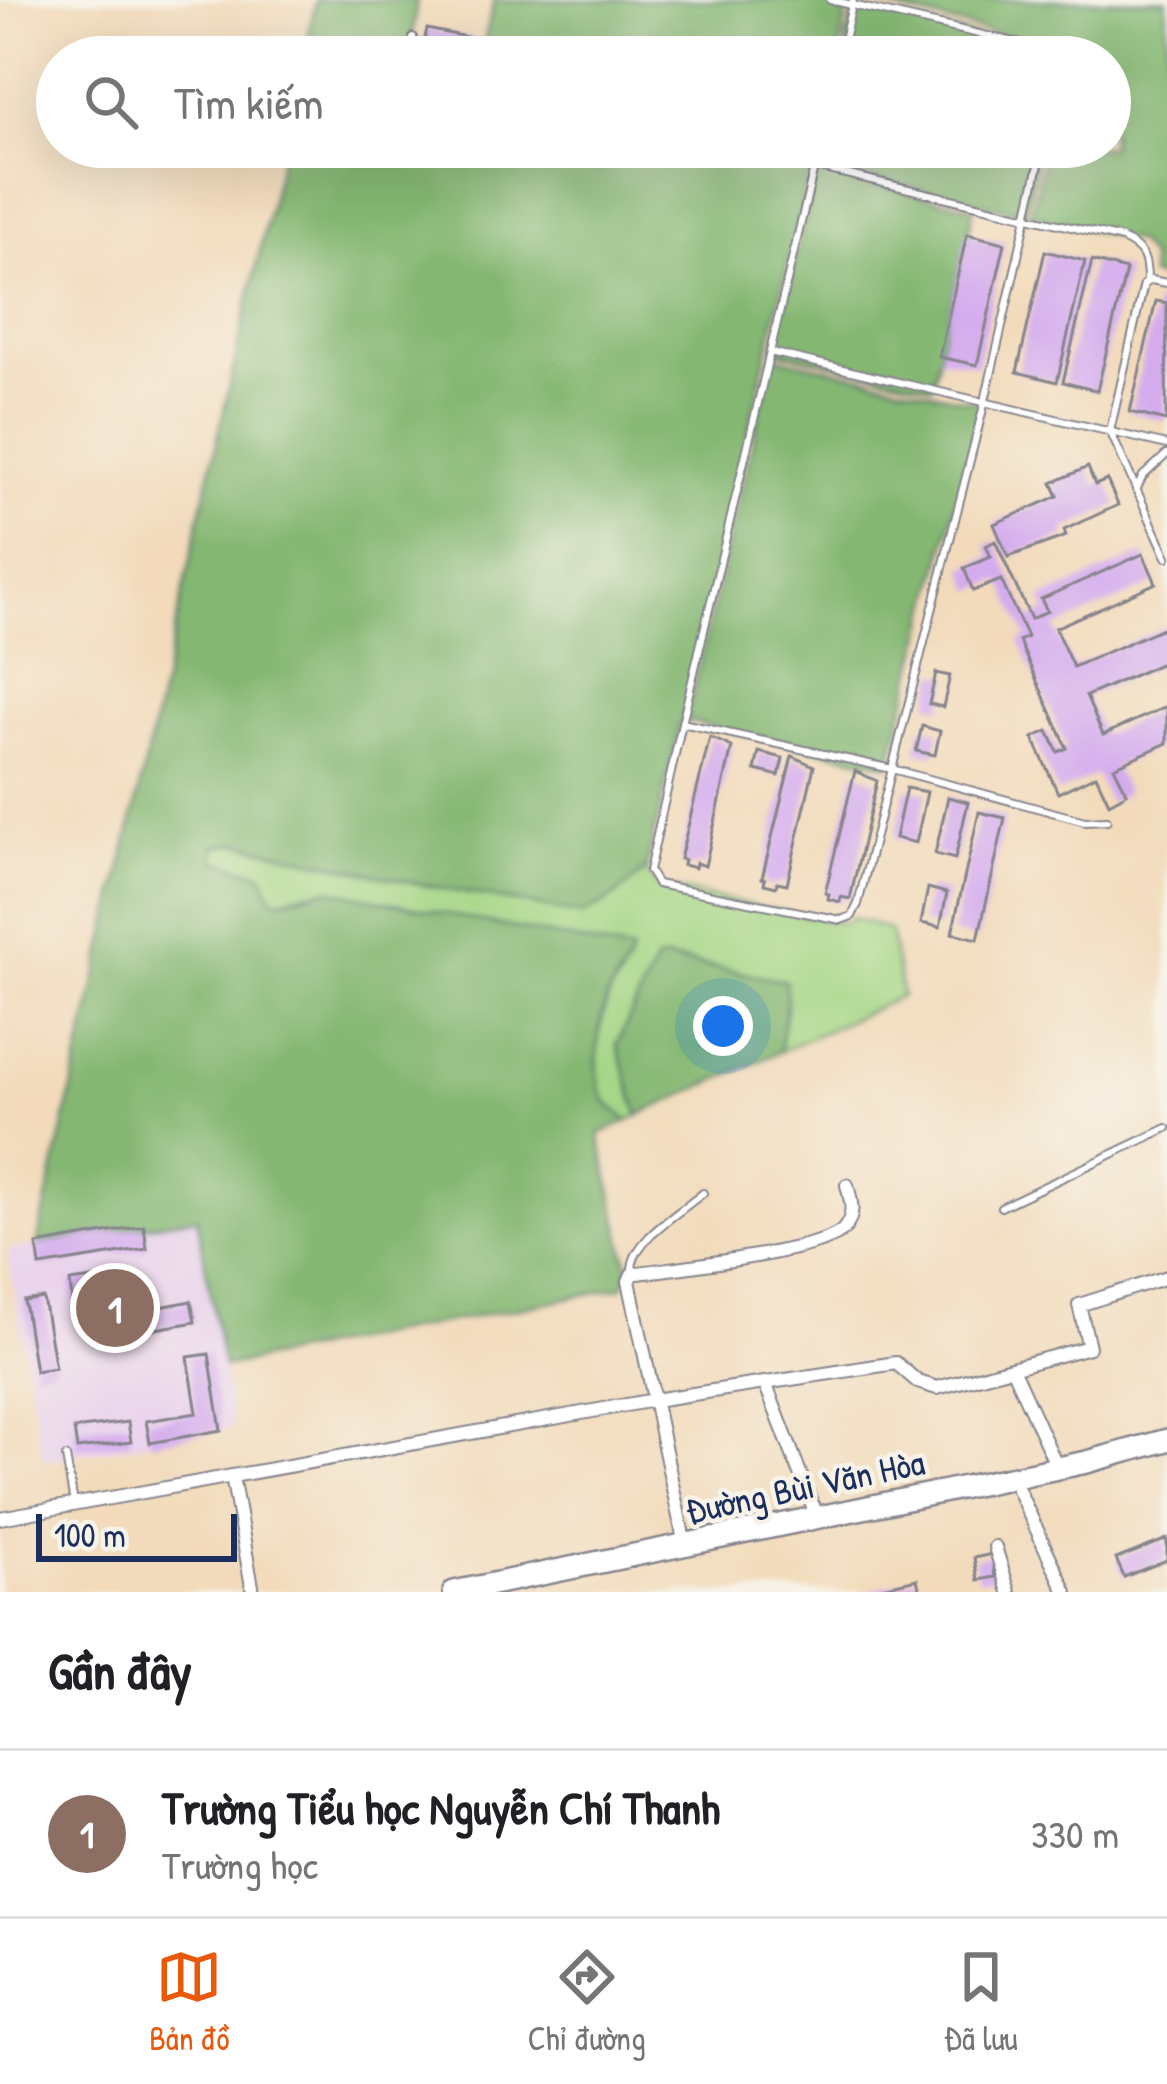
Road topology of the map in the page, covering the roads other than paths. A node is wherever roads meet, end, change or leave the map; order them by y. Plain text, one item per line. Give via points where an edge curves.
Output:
1 (830, 0) edge
2 (853, 3) edge
3 (845, 36) edge
4 (990, 36) edge
5 (814, 168) edge
6 (818, 168) edge
7 (1038, 168) edge
8 (1027, 218) junction
9 (1147, 281) junction
10 (1167, 283) edge
11 (770, 352) junction
12 (985, 400) junction
13 (1110, 431) junction
14 (1167, 450) edge
15 (1136, 490) junction
16 (1167, 557) edge
17 (682, 724) junction
18 (892, 769) junction
19 (1107, 820) dead end
20 (1167, 1128) edge
21 (847, 1184) dead end
22 (703, 1193) dead end
23 (1000, 1207) dead end
24 (632, 1274) junction
25 (1167, 1277) edge
26 (1012, 1368) junction
27 (765, 1383) junction
28 (654, 1400) junction
29 (1167, 1440) edge
30 (66, 1457) dead end
31 (1058, 1468) junction
32 (232, 1476) junction
33 (1012, 1477) junction
34 (74, 1504) junction
35 (817, 1516) junction
36 (0, 1517) edge
37 (685, 1545) junction
38 (995, 1547) dead end
39 (253, 1592) edge
40 (454, 1592) edge
41 (1009, 1592) edge
42 (1066, 1592) edge

1 - 2 lane
2 - 3 lane
2 - 4 lane
5 - 11 lane
6 - 8 lane
7 - 8 lane
8 - 9 lane via 1135,245 1147,260
8 - 12 lane
9 - 10 lane
9 - 13 lane
11 - 12 lane
11 - 17 lane
12 - 13 lane
12 - 18 lane
13 - 14 lane
13 - 15 lane
14 - 15 lane
15 - 16 lane
17 - 18 lane
17 - 18 lane via 649,871 657,884 851,916
18 - 19 lane via 1085,821
20 - 23 lane
21 - 24 street via 854,1208 846,1227 819,1244
22 - 24 lane via 643,1245
24 - 28 street via 628,1288
25 - 26 street via 1079,1305 1089,1347
26 - 27 street via 937,1388 896,1363
26 - 31 street
27 - 28 street
27 - 35 street
28 - 32 street
28 - 37 street
29 - 31 main road, Đường Bùi Văn Hòa
30 - 34 lane
31 - 33 main road, Đường Bùi Văn Hòa
32 - 34 street
32 - 39 street
33 - 35 main road, Đường Bùi Văn Hòa
33 - 42 street
34 - 36 street
35 - 37 main road, Đường Bùi Văn Hòa
37 - 40 main road, Đường Bùi Văn Hòa
38 - 41 street

